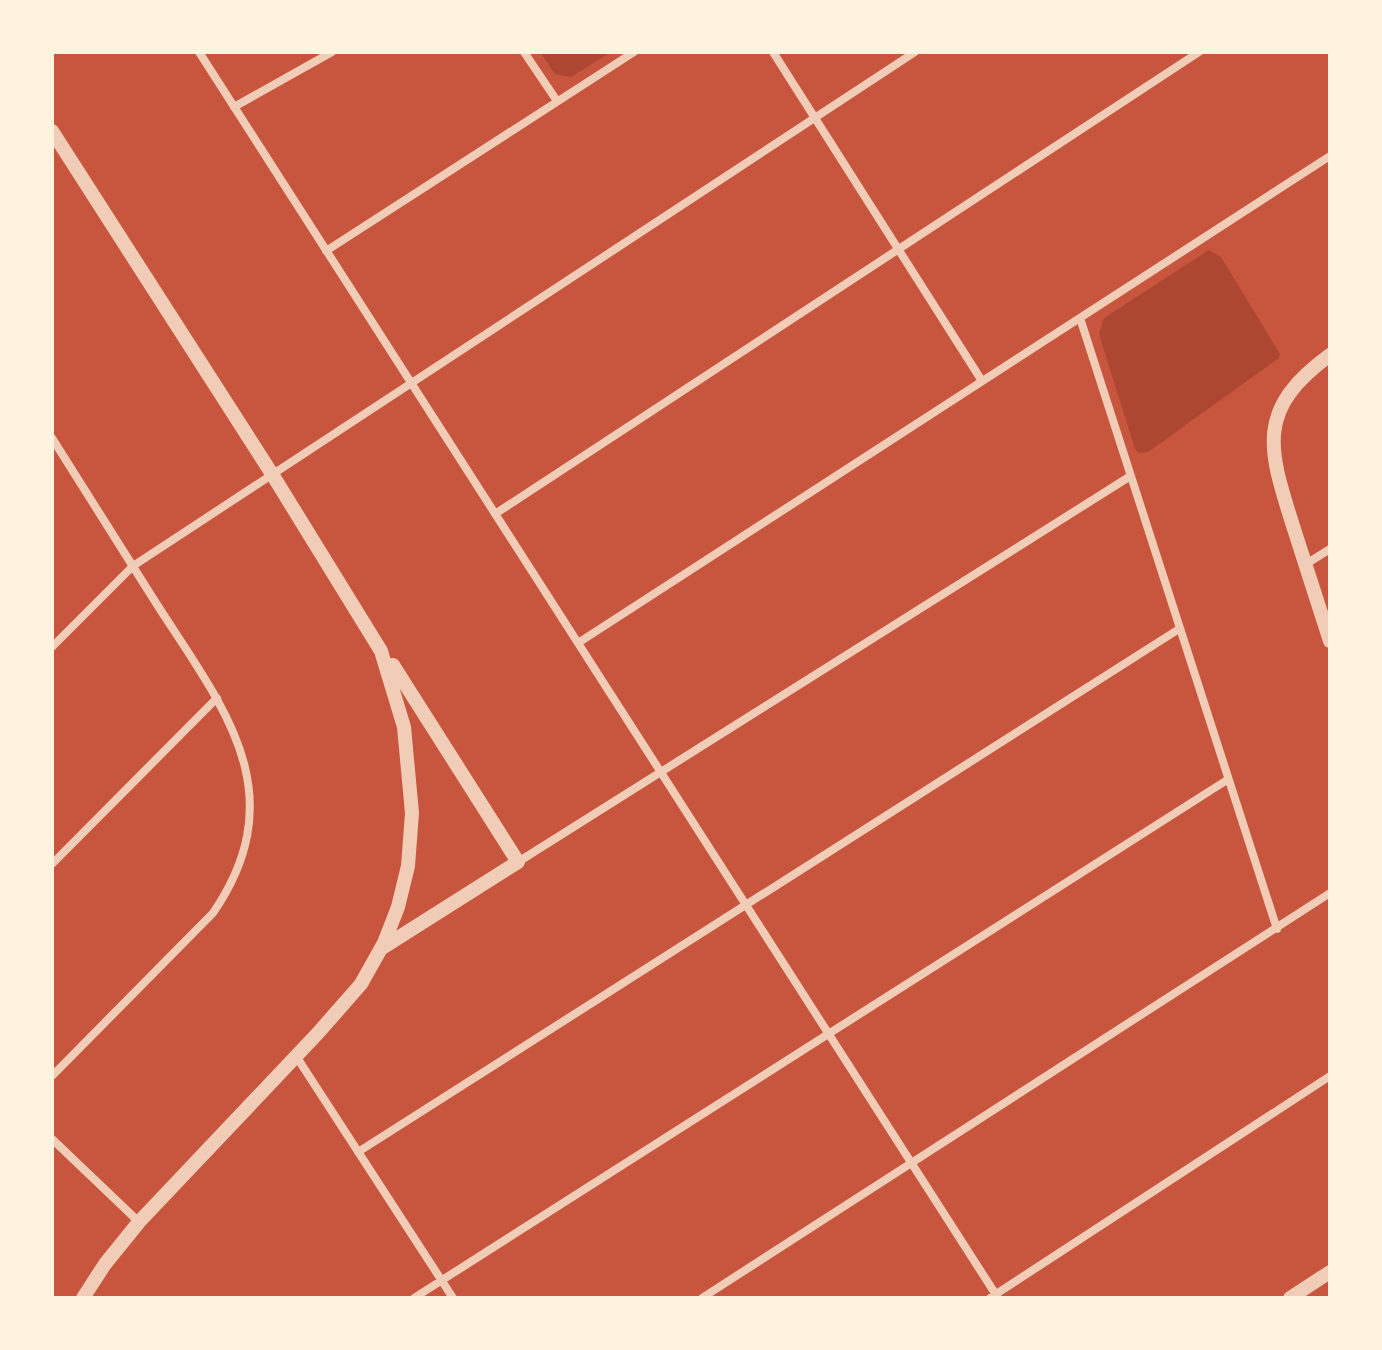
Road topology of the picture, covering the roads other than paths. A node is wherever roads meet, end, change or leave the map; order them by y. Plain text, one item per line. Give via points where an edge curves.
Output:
1 (199, 52) edge
2 (332, 52) edge
3 (524, 52) edge
4 (634, 52) edge
5 (773, 52) edge
6 (915, 52) edge
7 (1199, 52) edge
8 (557, 101) junction
9 (234, 107) junction
10 (814, 118) junction
11 (52, 131) edge
12 (1330, 156) edge
13 (898, 249) junction
14 (326, 251) junction
15 (1080, 318) junction
16 (1330, 355) edge
17 (982, 381) junction
18 (411, 383) junction
19 (52, 438) edge
20 (272, 474) junction
21 (1129, 477) junction
22 (495, 514) junction
23 (1330, 549) edge
24 (1306, 564) junction
25 (133, 566) junction
26 (364, 621) junction
27 (1179, 629) junction
28 (1330, 641) edge
29 (578, 643) junction
30 (52, 647) edge
31 (217, 698) junction
32 (661, 772) junction
33 (1227, 780) junction
34 (518, 862) junction
35 (52, 864) edge
36 (1330, 893) edge
37 (746, 905) junction
38 (1277, 929) junction
39 (381, 949) junction
40 (828, 1034) junction
41 (296, 1056) junction
42 (52, 1076) edge
43 (1330, 1076) edge
44 (52, 1139) edge
45 (358, 1152) junction
46 (912, 1164) junction
47 (139, 1222) junction
48 (1330, 1272) edge
49 (442, 1280) junction
50 (995, 1297) edge
51 (83, 1298) edge
52 (414, 1298) edge
53 (453, 1298) edge
54 (702, 1298) edge
55 (1290, 1298) edge

1 - 9 street
2 - 9 street
3 - 8 street
4 - 8 street
5 - 10 street
6 - 10 street
7 - 13 street
8 - 14 street
9 - 14 street
10 - 13 street
10 - 18 street
11 - 20 street
12 - 15 street
13 - 17 street
13 - 22 street
14 - 18 street
15 - 17 street
15 - 21 street
16 - 24 street via 1303,375 1285,399 1272,444
17 - 29 street
18 - 20 street
18 - 22 street
19 - 25 street
20 - 25 street
20 - 26 street
21 - 27 street
21 - 32 street
22 - 29 street
23 - 24 street
24 - 28 street
25 - 30 street
25 - 31 street
26 - 34 street
26 - 39 street via 398,700 409,758 408,866
27 - 33 street
27 - 37 street
29 - 32 street
31 - 35 street
31 - 42 street via 238,739 249,797 249,828 233,880 201,928
32 - 34 street
32 - 37 street
33 - 38 street
33 - 40 street
34 - 39 street
36 - 38 street
37 - 40 street
37 - 45 street
38 - 46 street
39 - 41 street via 349,999
40 - 46 street
40 - 49 street
41 - 45 street
41 - 47 street
43 - 50 street
44 - 47 street
45 - 49 street
46 - 50 street
46 - 54 street
47 - 51 street
48 - 55 street
49 - 52 street
49 - 53 street

